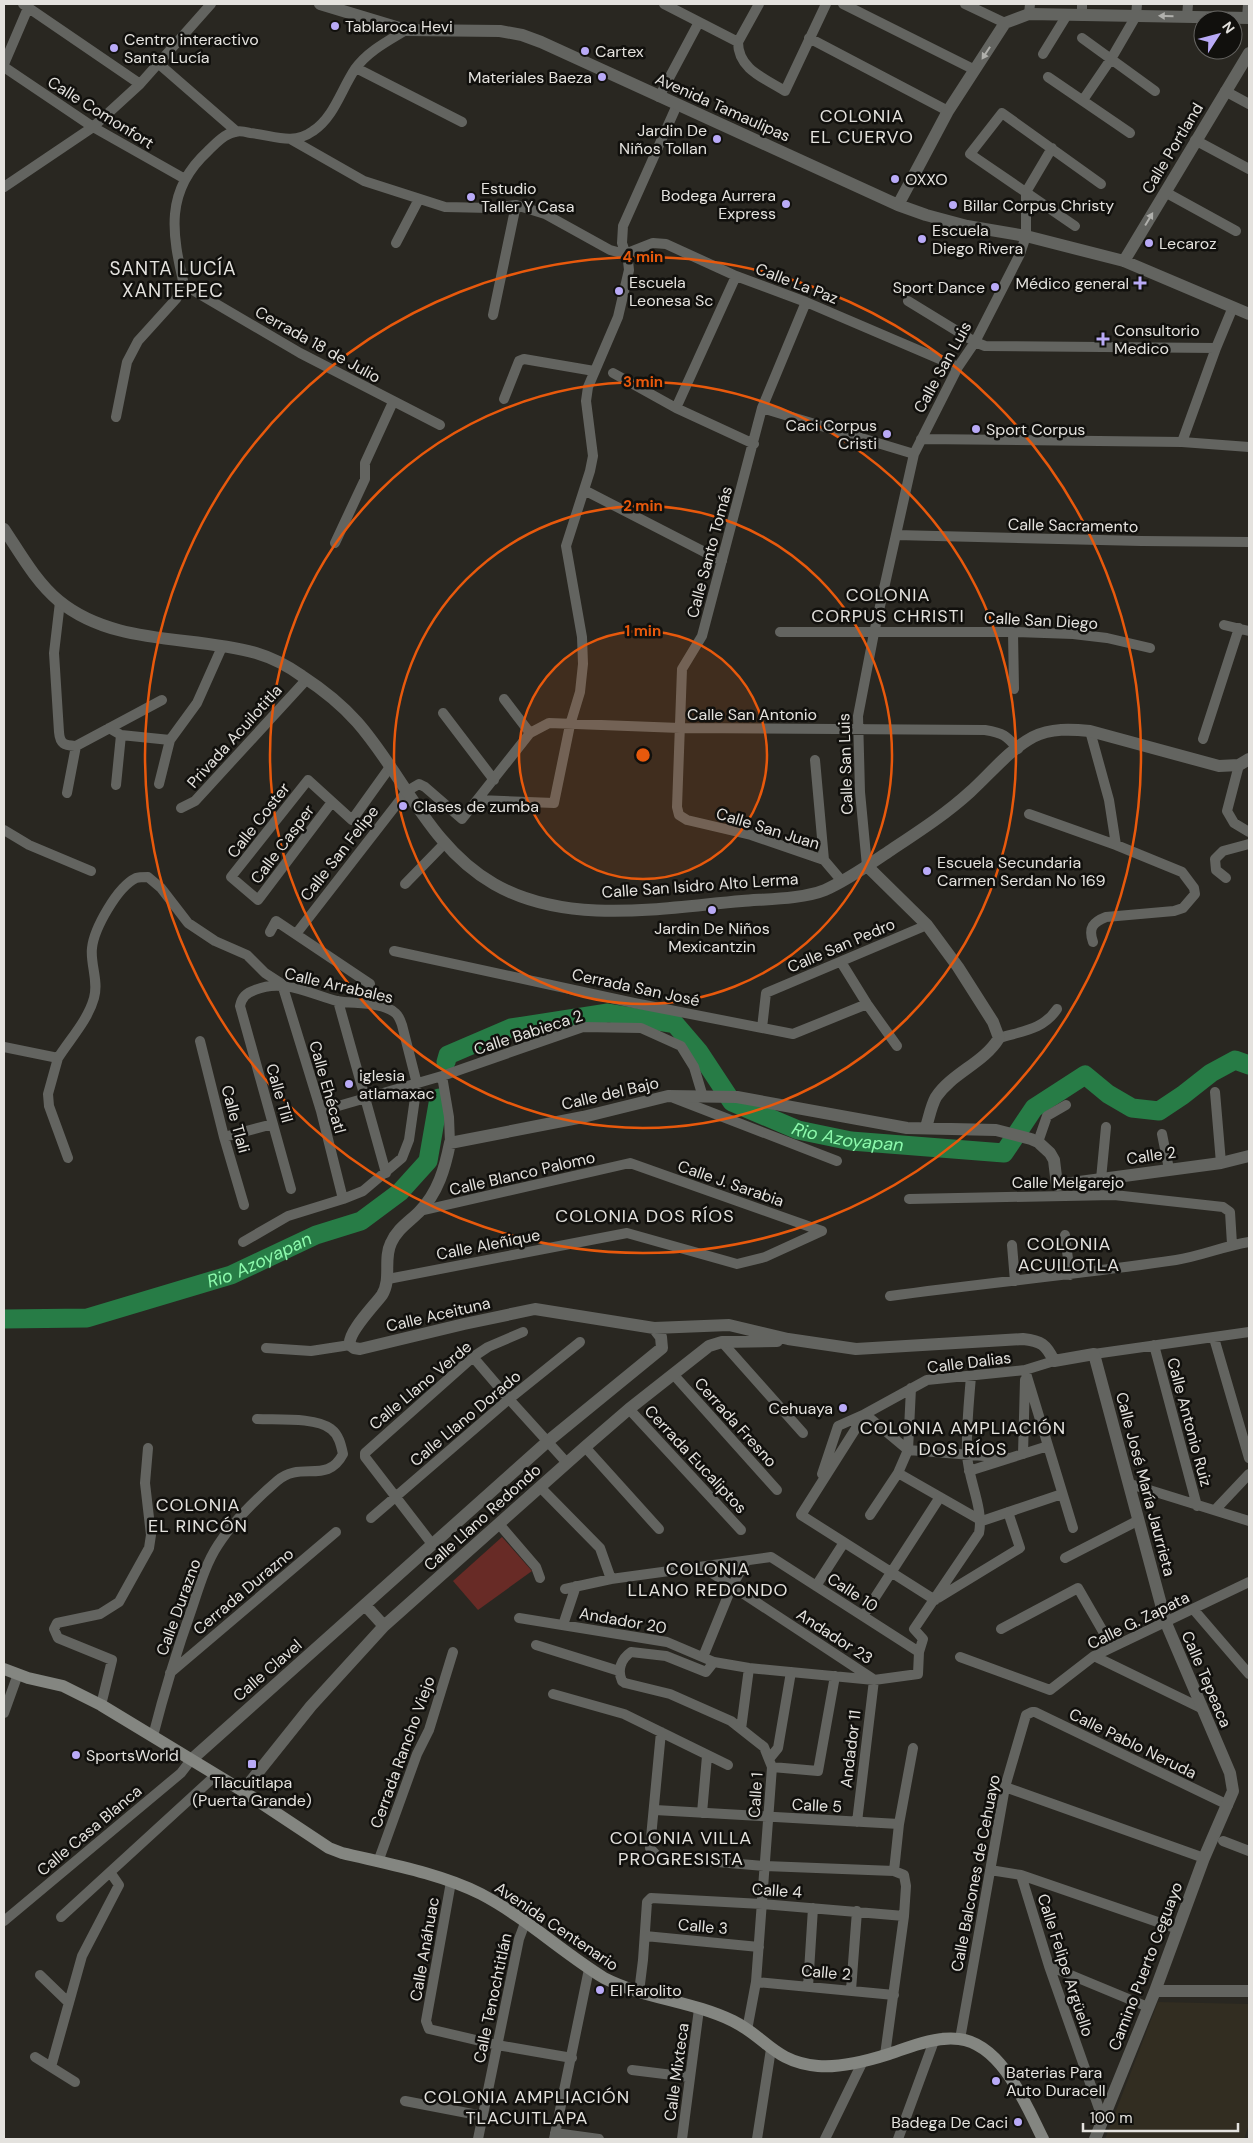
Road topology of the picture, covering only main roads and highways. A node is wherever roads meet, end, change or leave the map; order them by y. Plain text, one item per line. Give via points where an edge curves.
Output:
1 (4, 1669) edge
2 (1043, 2139) edge

1 - 2 main road, Avenida Centenario via 62,1686 101,1705 329,1848 451,1882 487,1898 620,1987 734,2022 792,2060 819,2066 863,2061 934,2041 960,2039 988,2052 1004,2069 1018,2088

